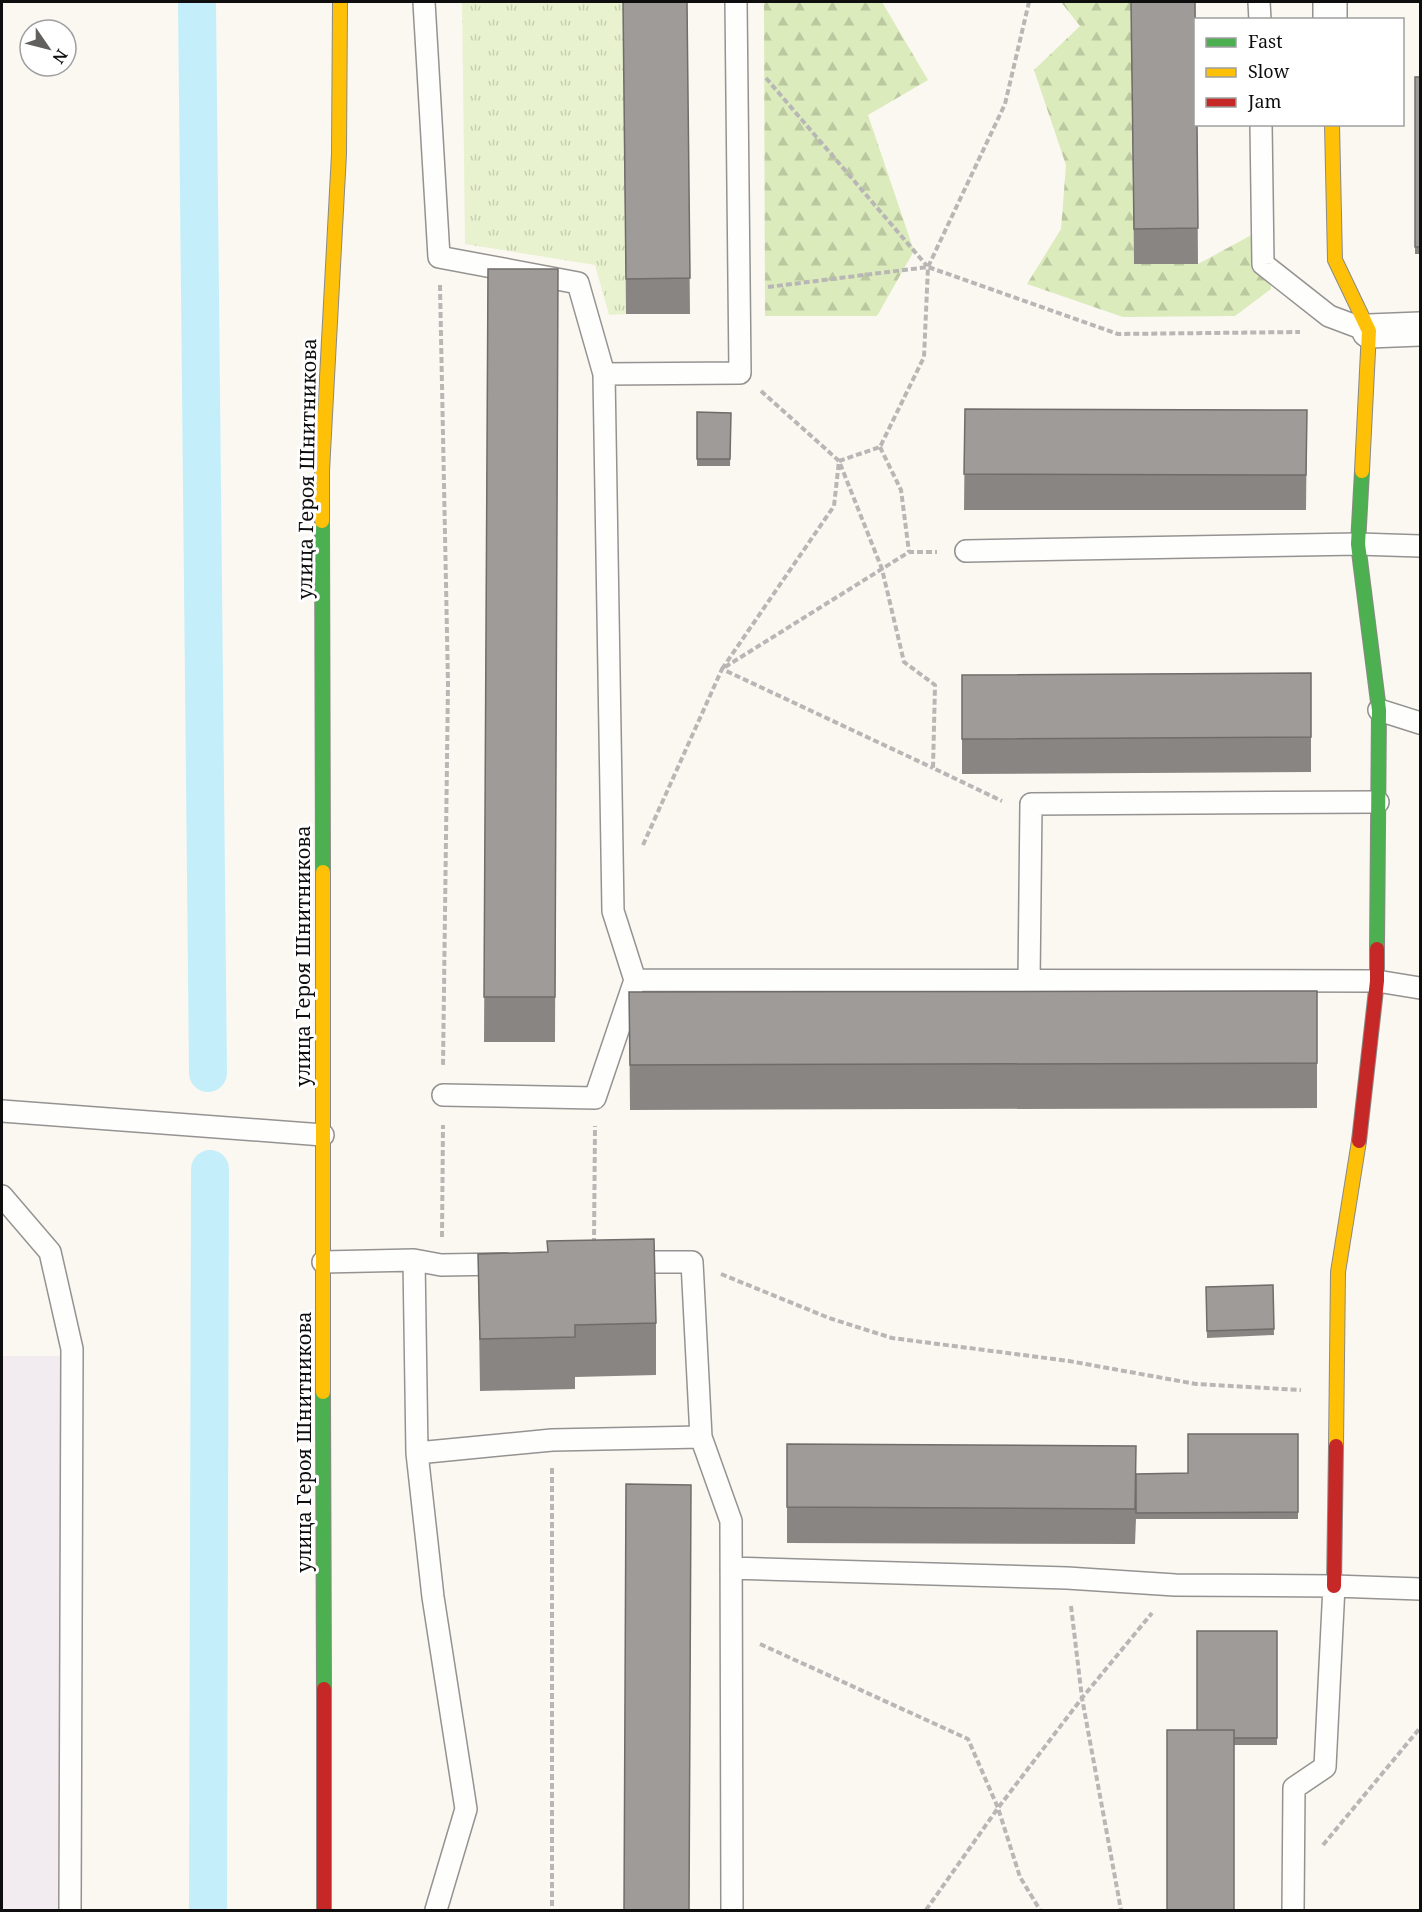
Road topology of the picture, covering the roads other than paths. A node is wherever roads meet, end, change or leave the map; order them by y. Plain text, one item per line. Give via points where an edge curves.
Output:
1 (340, 2) edge
2 (424, 2) edge
3 (736, 2) edge
4 (1259, 2) edge
5 (1330, 2) edge
6 (1260, 18) edge
7 (1330, 18) edge
8 (1261, 126) edge
9 (1332, 126) edge
10 (1420, 328) edge
11 (1369, 331) junction
12 (604, 374) junction
13 (1358, 544) junction
14 (1420, 546) edge
15 (966, 551) road end
16 (1379, 710) junction
17 (1420, 723) edge
18 (1378, 802) junction
19 (635, 980) junction
20 (1029, 981) junction
21 (1377, 981) junction
22 (1420, 988) edge
23 (443, 1095) dead end
24 (2, 1111) edge
25 (323, 1135) junction
26 (2, 1196) edge
27 (414, 1260) junction
28 (323, 1262) junction
29 (593, 1262) edge
30 (523, 1263) edge
31 (701, 1437) junction
32 (417, 1453) junction
33 (731, 1568) junction
34 (1334, 1586) junction
35 (1420, 1588) edge
36 (70, 1911) edge
37 (324, 1911) edge
38 (436, 1911) edge
39 (732, 1911) edge
40 (1293, 1911) edge

1 - 25 street, улица Героя Шнитникова via 339,154 322,471
2 - 12 lane via 439,257 578,283
3 - 12 lane via 740,373
4 - 6 lane
5 - 7 street
8 - 11 lane via 1263,264 1329,316
9 - 11 street via 1335,260
10 - 11 street
11 - 13 street
12 - 19 lane via 613,911
13 - 14 lane
13 - 15 lane
13 - 16 street
16 - 17 lane
16 - 18 street
18 - 20 lane via 1031,804
18 - 21 street
19 - 20 lane
19 - 23 lane via 595,1098
20 - 21 lane
21 - 22 lane
21 - 34 street via 1359,1143 1338,1272
24 - 25 lane
25 - 28 street, улица Героя Шнитникова
26 - 36 lane via 50,1252 72,1349
27 - 28 lane
27 - 30 lane via 441,1265
27 - 32 lane
28 - 37 street, улица Героя Шнитникова
29 - 31 lane via 692,1262
31 - 32 lane via 552,1440
31 - 33 lane via 731,1521
32 - 38 lane via 433,1597 466,1809
33 - 34 lane via 1175,1585
33 - 39 lane
34 - 35 lane
34 - 40 lane via 1325,1767 1294,1788

